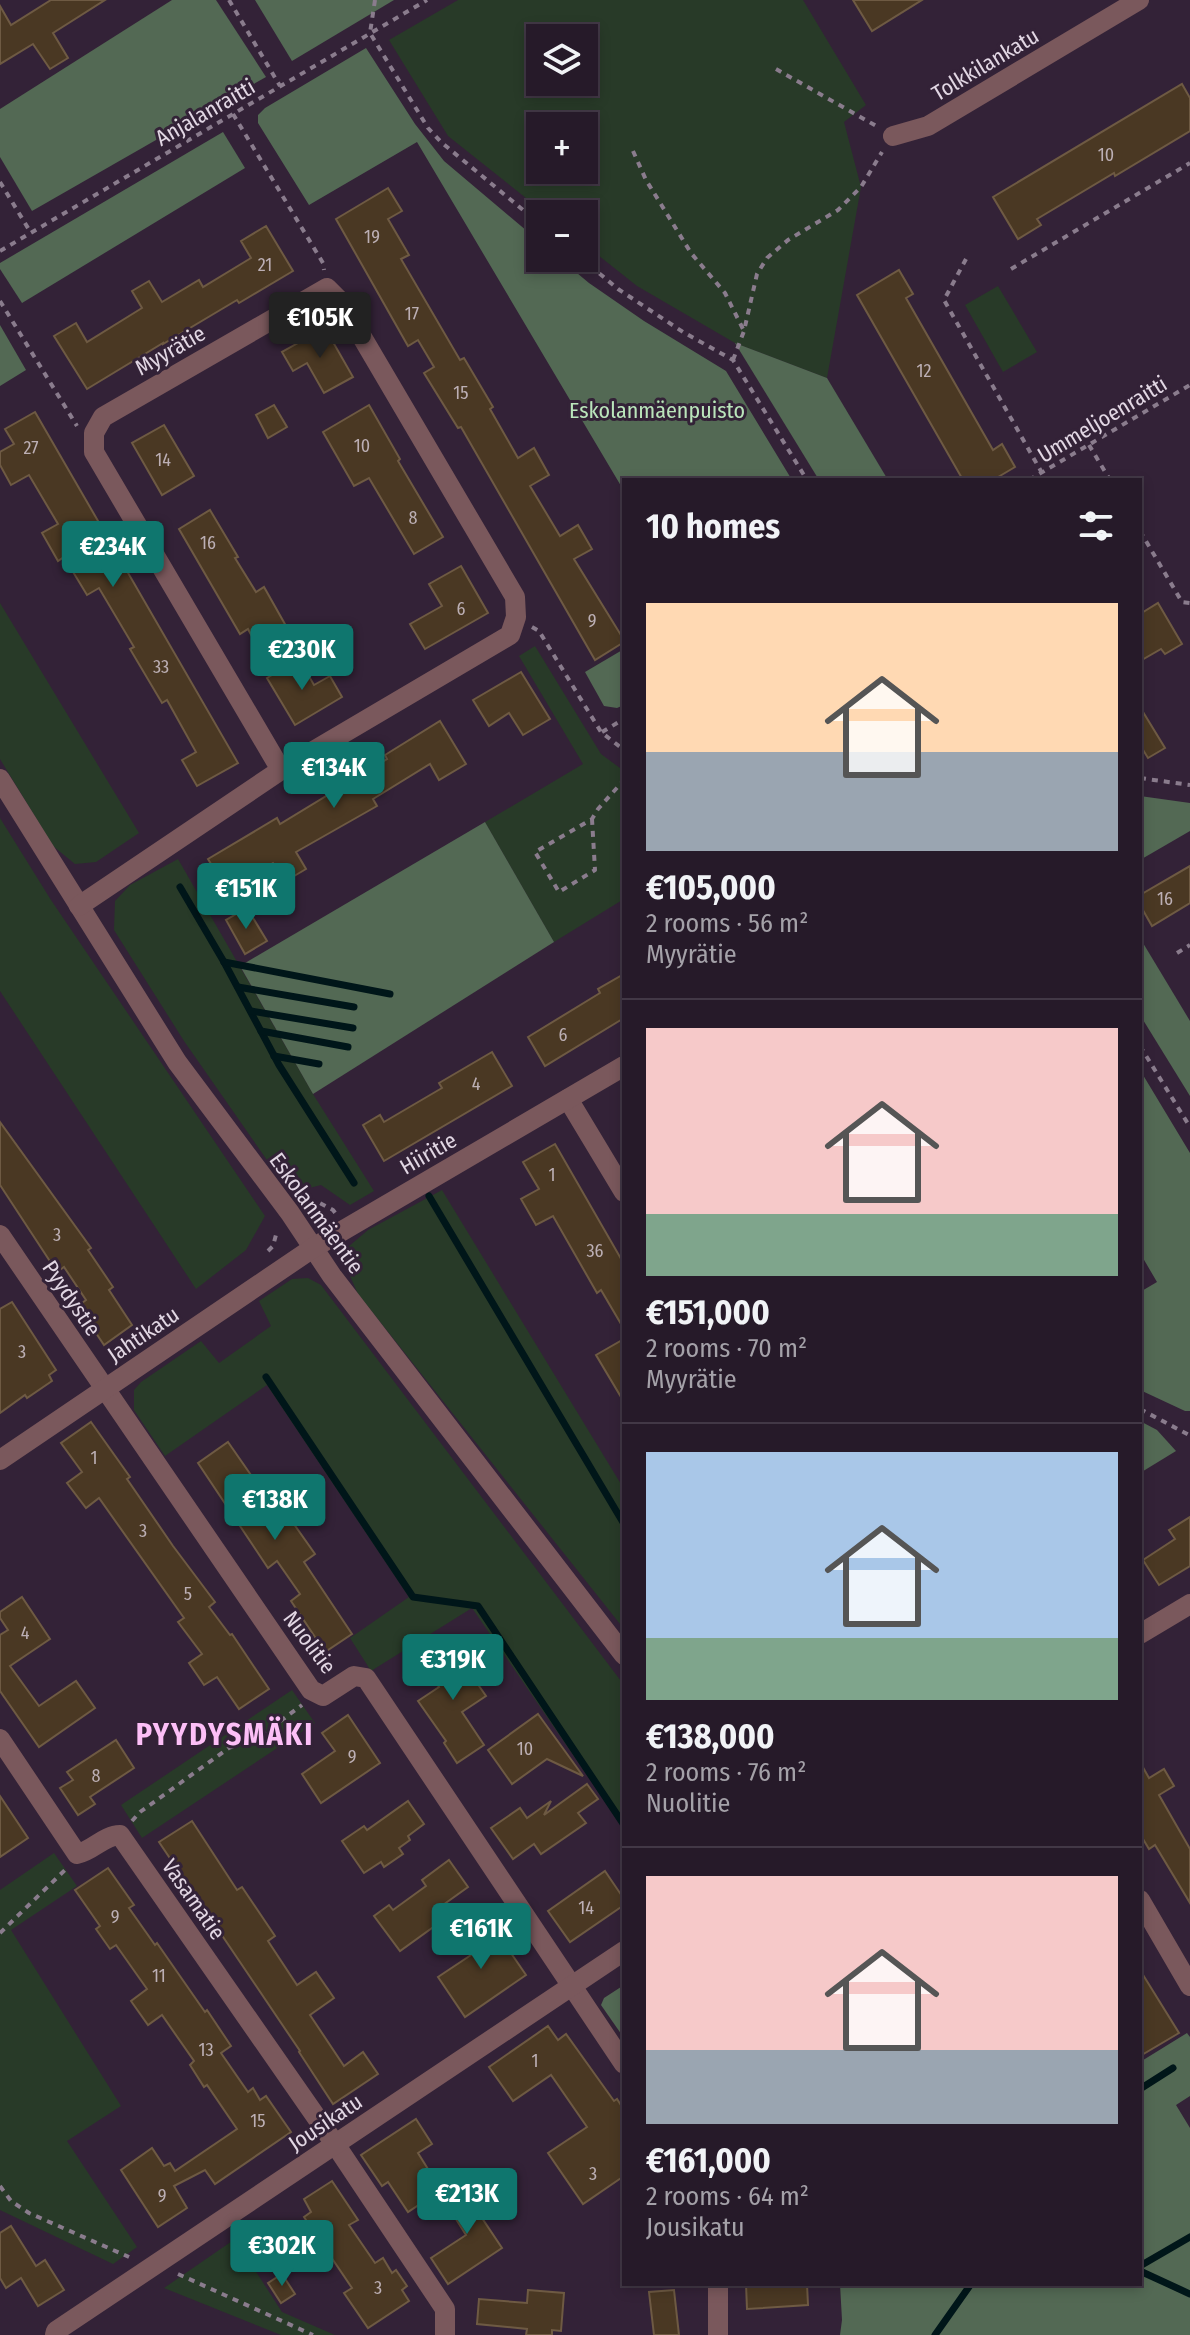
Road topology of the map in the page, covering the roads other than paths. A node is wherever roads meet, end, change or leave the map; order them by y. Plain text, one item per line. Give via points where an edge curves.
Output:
1 (1139, 0) edge
2 (893, 136) road end
3 (281, 770) junction
4 (0, 779) edge
5 (79, 906) junction
6 (622, 1067) edge
7 (568, 1099) junction
8 (622, 1189) edge
9 (0, 1235) edge
10 (313, 1248) junction
11 (105, 1389) junction
12 (0, 1460) edge
13 (1190, 1604) edge
14 (1142, 1633) edge
15 (622, 1652) edge
16 (0, 1739) edge
17 (1142, 1903) edge
18 (622, 1952) edge
19 (571, 1986) junction
20 (1190, 1986) edge
21 (622, 2061) edge
22 (335, 2144) junction
23 (718, 2286) edge
24 (55, 2335) edge
25 (445, 2335) edge
26 (718, 2335) edge

1 - 2 street, Tolkkilankatu via 928,126
3 - 3 street, Myyrätie via 94,452 94,433 103,417 327,288 342,303 515,597 516,617 510,635
3 - 5 street
4 - 5 street, Eskolanmäentie
5 - 10 street, Eskolanmäentie via 177,1062
6 - 7 street, Hiiritie
7 - 8 street
7 - 10 street, Hiiritie
9 - 11 street, Pyydystie
10 - 11 street, Jahtikatu
10 - 15 street, Eskolanmäentie
11 - 12 street, Jahtikatu
11 - 19 street, Nuolitie via 311,1690 323,1696 354,1676 366,1678
13 - 14 street
16 - 22 street, Vasamatie via 77,1854 120,1835
17 - 20 street
18 - 19 street, Jousikatu
19 - 21 street
19 - 22 street, Jousikatu
22 - 24 street, Jousikatu
22 - 25 street, Vasamatie via 445,2309
23 - 26 street

